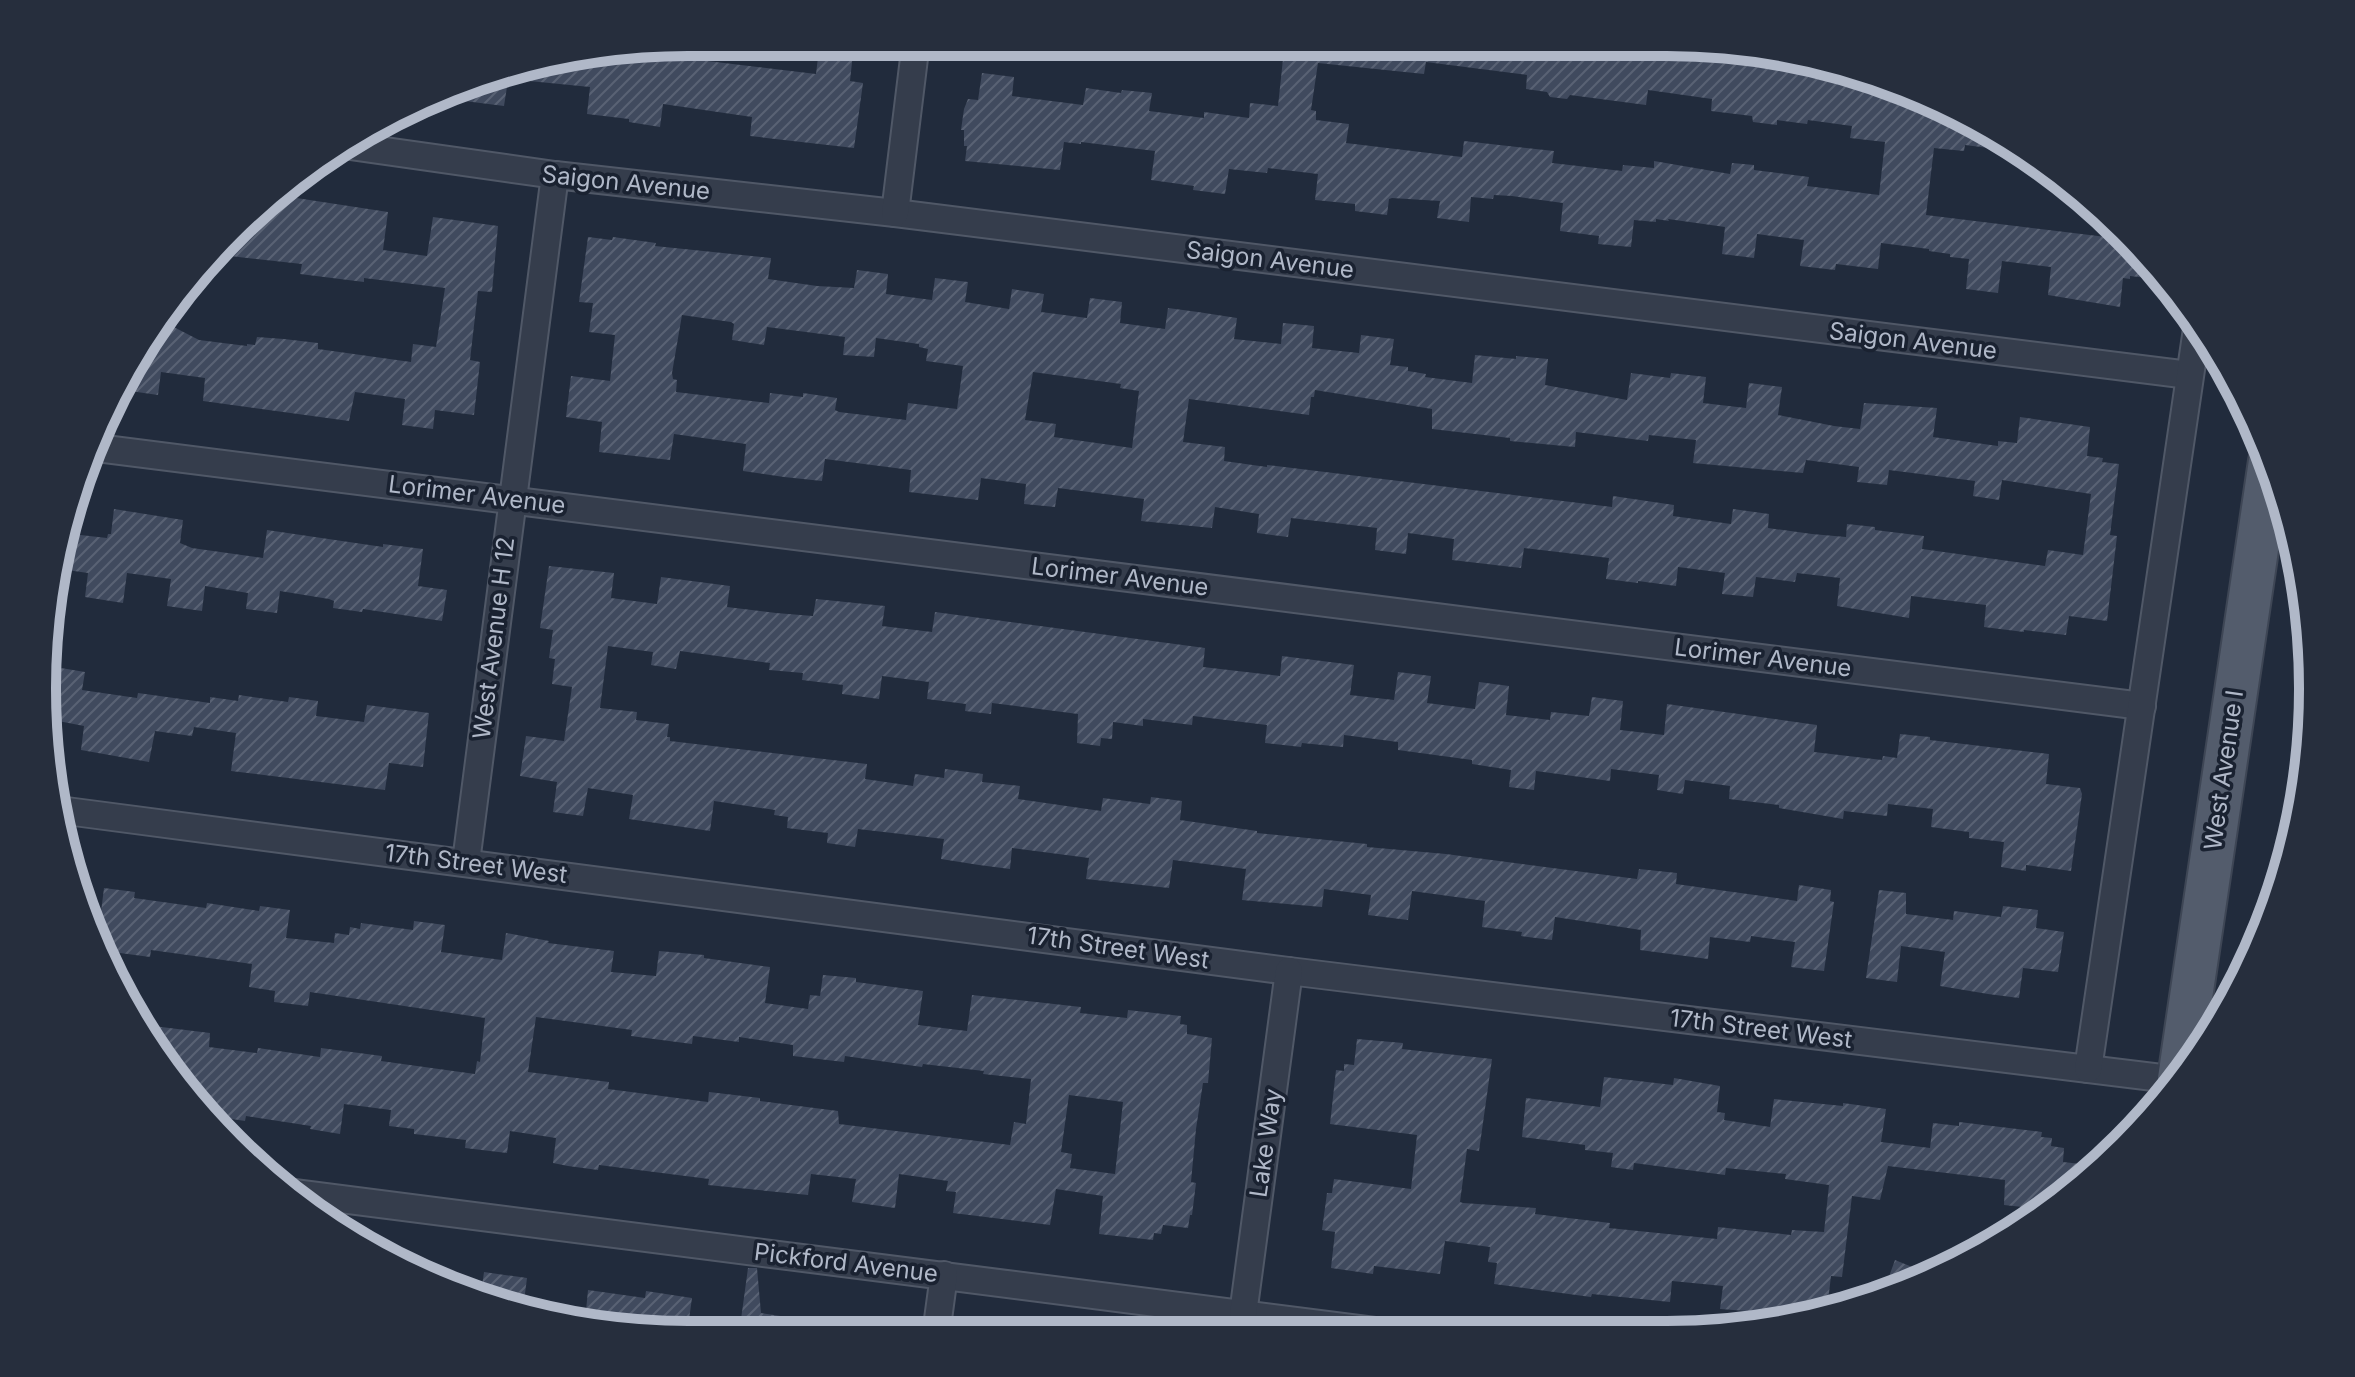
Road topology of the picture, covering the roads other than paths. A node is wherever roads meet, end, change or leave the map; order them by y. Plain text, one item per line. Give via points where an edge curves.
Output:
1 (914, 56) edge
2 (361, 148) edge
3 (555, 175) junction
4 (895, 213) junction
5 (2195, 341) edge
6 (2189, 375) junction
7 (103, 449) edge
8 (2266, 488) edge
9 (511, 500) junction
10 (2142, 706) junction
11 (68, 811) edge
12 (466, 862) junction
13 (1289, 971) junction
14 (2182, 1055) edge
15 (2088, 1069) junction
16 (2165, 1078) edge
17 (310, 1195) edge
18 (944, 1275) junction
19 (1243, 1314) junction
20 (938, 1321) edge
21 (1297, 1321) edge

1 - 4 street
2 - 3 street, Saigon Avenue
3 - 4 street, Saigon Avenue
3 - 9 street, West Avenue H 12
4 - 6 street, Saigon Avenue
5 - 6 street
6 - 10 street
7 - 9 street, Lorimer Avenue
8 - 14 main road, West Avenue I
9 - 10 street, Lorimer Avenue
9 - 12 street, West Avenue H 12
10 - 15 street
11 - 12 street, 17th Street West
12 - 13 street, 17th Street West
13 - 15 street, 17th Street West
13 - 19 street, Lake Way
15 - 16 street, 17th Street West
17 - 18 street, Pickford Avenue
18 - 19 street, Pickford Avenue
18 - 20 street
19 - 21 street, Pickford Avenue

